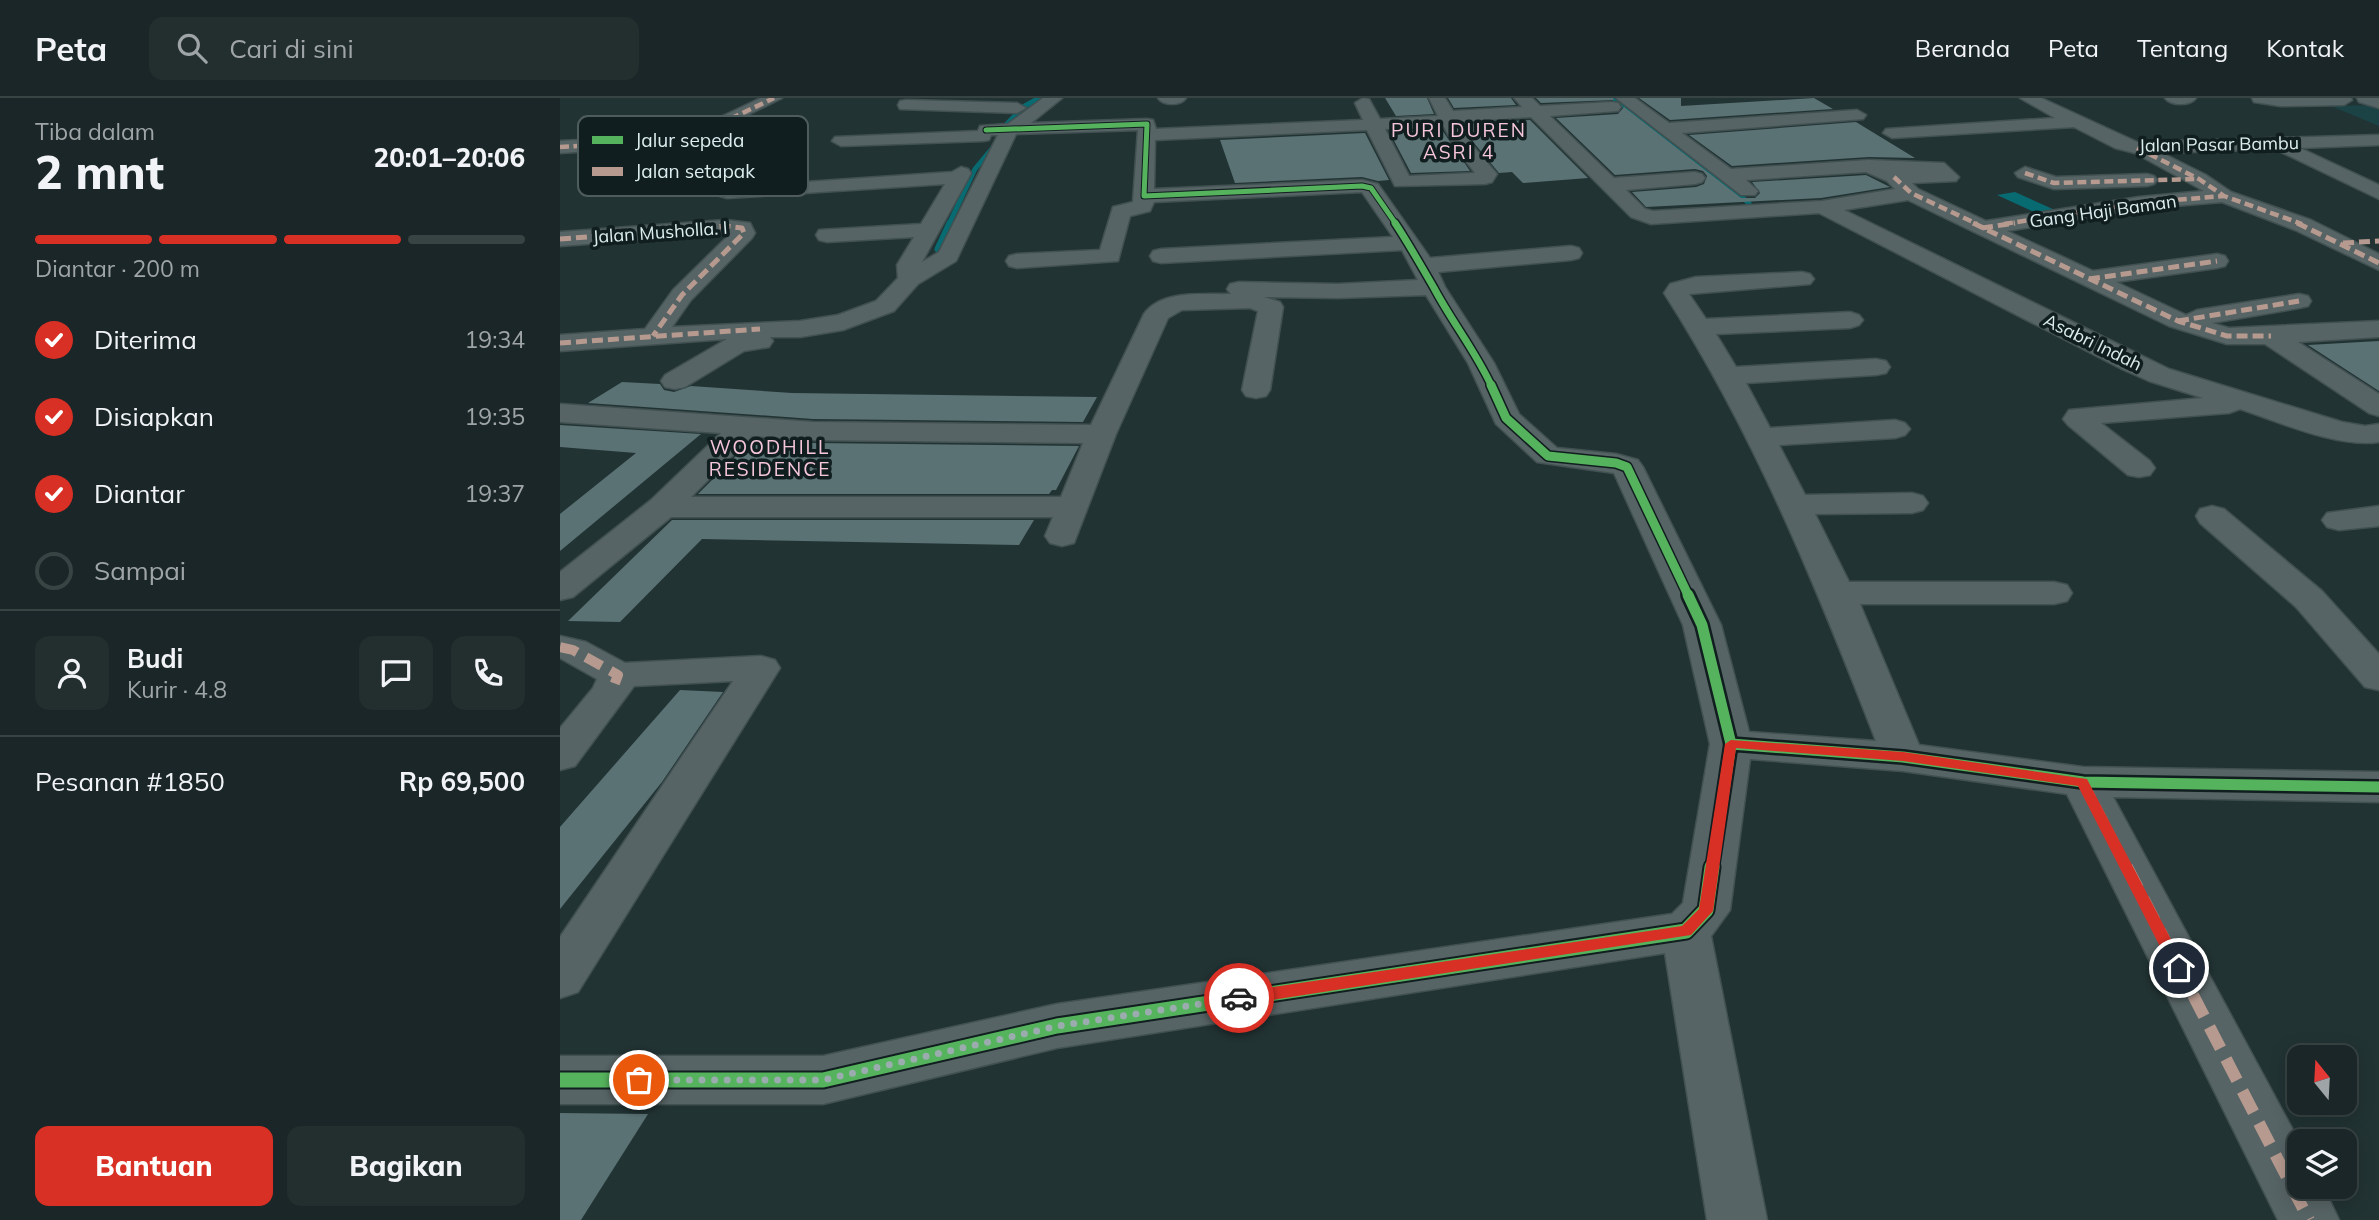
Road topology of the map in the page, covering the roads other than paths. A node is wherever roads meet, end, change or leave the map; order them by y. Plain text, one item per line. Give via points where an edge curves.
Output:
1 (774, 98) edge
2 (1054, 98) edge
3 (1166, 98) edge
4 (1178, 98) edge
5 (1361, 98) edge
6 (1437, 98) edge
7 (1522, 98) edge
8 (2028, 98) edge
9 (2173, 98) edge
10 (2188, 98) edge
11 (2260, 98) edge
12 (2340, 98) edge
13 (2365, 98) edge
14 (2379, 103) edge
15 (906, 104) dead end
16 (1618, 104) edge
17 (1661, 105) dead end
18 (1021, 113) edge
19 (1537, 114) junction
20 (1857, 115) dead end
21 (736, 116) edge
22 (1449, 119) junction
23 (2076, 122) junction
24 (1372, 124) junction
25 (1137, 127) junction
26 (1290, 129) junction
27 (1664, 129) junction
28 (985, 133) junction
29 (1892, 133) dead end
30 (1192, 134) junction
31 (2379, 140) edge
32 (841, 141) dead end
33 (2278, 144) junction
34 (578, 146) edge
35 (560, 147) edge
36 (1299, 147) dead end
37 (2137, 148) junction
38 (1723, 150) dead end
39 (1696, 152) junction
40 (1196, 156) dead end
41 (1869, 166) junction
42 (2025, 173) dead end
43 (1728, 175) junction
44 (959, 177) junction
45 (1894, 177) junction
46 (2199, 179) junction
47 (2379, 181) edge
48 (2357, 182) junction
49 (1608, 185) junction
50 (808, 186) edge
51 (1706, 187) junction
52 (1911, 193) junction
53 (2379, 193) edge
54 (1144, 196) junction
55 (2224, 196) junction
56 (1822, 207) junction
57 (1772, 209) junction
58 (1738, 212) junction
59 (1982, 229) junction
60 (929, 230) junction
61 (827, 234) dead end
62 (560, 239) edge
63 (2379, 241) edge
64 (1409, 243) junction
65 (2339, 243) junction
66 (1571, 253) dead end
67 (1161, 256) dead end
68 (1017, 261) dead end
69 (2217, 261) dead end
70 (2052, 262) junction
71 (2379, 263) edge
72 (1429, 276) junction
73 (1960, 277) junction
74 (910, 279) junction
75 (1214, 279) dead end
76 (1802, 279) dead end
77 (2088, 279) junction
78 (2299, 301) dead end
79 (1850, 320) dead end
80 (2178, 321) junction
81 (1700, 327) junction
82 (800, 329) junction
83 (2375, 331) edge
84 (653, 336) junction
85 (2271, 336) junction
86 (560, 343) edge
87 (1876, 367) dead end
88 (1728, 376) junction
89 (675, 381) dead end
90 (1256, 390) dead end
91 (2249, 402) junction
92 (2379, 407) edge
93 (560, 413) edge
94 (744, 427) junction
95 (1895, 429) dead end
96 (2379, 433) edge
97 (1101, 434) junction
98 (1761, 437) junction
99 (2140, 468) dead end
100 (1912, 503) dead end
101 (1793, 505) junction
102 (663, 507) junction
103 (2212, 516) dead end
104 (2379, 516) edge
105 (2339, 520) dead end
106 (560, 589) edge
107 (1836, 593) junction
108 (2054, 593) dead end
109 (560, 647) edge
110 (2379, 678) edge
111 (615, 683) junction
112 (1731, 744) junction
113 (560, 756) edge
114 (1903, 757) junction
115 (2083, 782) junction
116 (2379, 787) edge
117 (1686, 931) junction
118 (560, 978) edge
119 (560, 1080) edge
120 (1737, 1220) edge
121 (2309, 1220) edge

1 - 21 street
2 - 18 street
3 - 4 street
3 - 25 street
5 - 24 street
6 - 22 street
7 - 19 street
8 - 23 street, Jalan Pasar Bambu
9 - 10 street
11 - 12 street via 2344,100
13 - 14 street
15 - 18 street
16 - 17 street
16 - 19 street
16 - 27 street
16 - 51 street
18 - 25 street
18 - 28 street
18 - 74 street via 948,256
19 - 22 street
19 - 49 street
20 - 27 street
22 - 24 street
22 - 24 street via 1488,176 1402,182
23 - 29 street
23 - 37 street, Jalan Pasar Bambu
24 - 26 street
25 - 30 street
25 - 54 street
26 - 30 street
26 - 36 street
27 - 39 street
28 - 32 street
28 - 44 street
30 - 40 street
31 - 33 street, Jalan Pasar Bambu
33 - 37 street, Jalan Pasar Bambu
33 - 48 street
34 - 35 street
37 - 46 street
38 - 39 street
39 - 43 street
41 - 43 street
41 - 45 street
41 - 45 street via 1937,167 1949,176
42 - 46 street via 2054,183
43 - 57 street
44 - 50 street
44 - 60 street
45 - 52 street
46 - 55 street
47 - 48 street
48 - 53 street
49 - 51 street
49 - 58 street via 1638,213 1651,218
51 - 58 street
52 - 56 street
52 - 59 street
54 - 64 street via 1362,186 1371,188
54 - 68 street via 1143,207 1120,211 1110,256
55 - 59 street, Gang Haji Baman via 2086,211
55 - 65 street
56 - 57 street
56 - 73 street, Asabri Indah
57 - 58 street
59 - 70 street
60 - 61 street
60 - 74 street via 909,265
62 - 84 street, Jalan Musholla. I via 742,228 744,233 682,295
63 - 65 street
64 - 67 street
64 - 72 street
65 - 71 street
66 - 72 street
69 - 77 street
70 - 73 street
70 - 77 street
72 - 75 street via 1338,291 1221,288
72 - 112 street via 1481,363 1506,418 1541,452 1627,467 1702,625
73 - 91 street, Asabri Indah via 2132,363
74 - 82 street via 884,306 843,322
76 - 81 street via 1696,284 1679,289 1676,293
77 - 80 street
78 - 80 street
79 - 81 street
80 - 85 street via 2227,336
81 - 88 street
82 - 84 street
82 - 89 street via 772,340 737,344
83 - 85 street
84 - 86 street
85 - 92 street
87 - 88 street
88 - 98 street
90 - 97 street via 1271,307 1252,301 1177,303 1157,314
91 - 96 street, Asabri Indah via 2337,430
91 - 99 street via 2078,416
93 - 94 street
94 - 97 street
94 - 102 street
95 - 98 street
97 - 102 street via 1067,521
98 - 101 street
100 - 101 street
101 - 107 street
102 - 106 street
103 - 110 street via 2309,598
104 - 105 street
107 - 108 street
107 - 114 street
109 - 111 street via 573,650
111 - 113 street
111 - 118 street via 761,668
112 - 114 street
112 - 117 street via 1706,911
114 - 115 street
115 - 116 street
115 - 121 street
117 - 119 street via 1058,1026 823,1080
117 - 120 street

